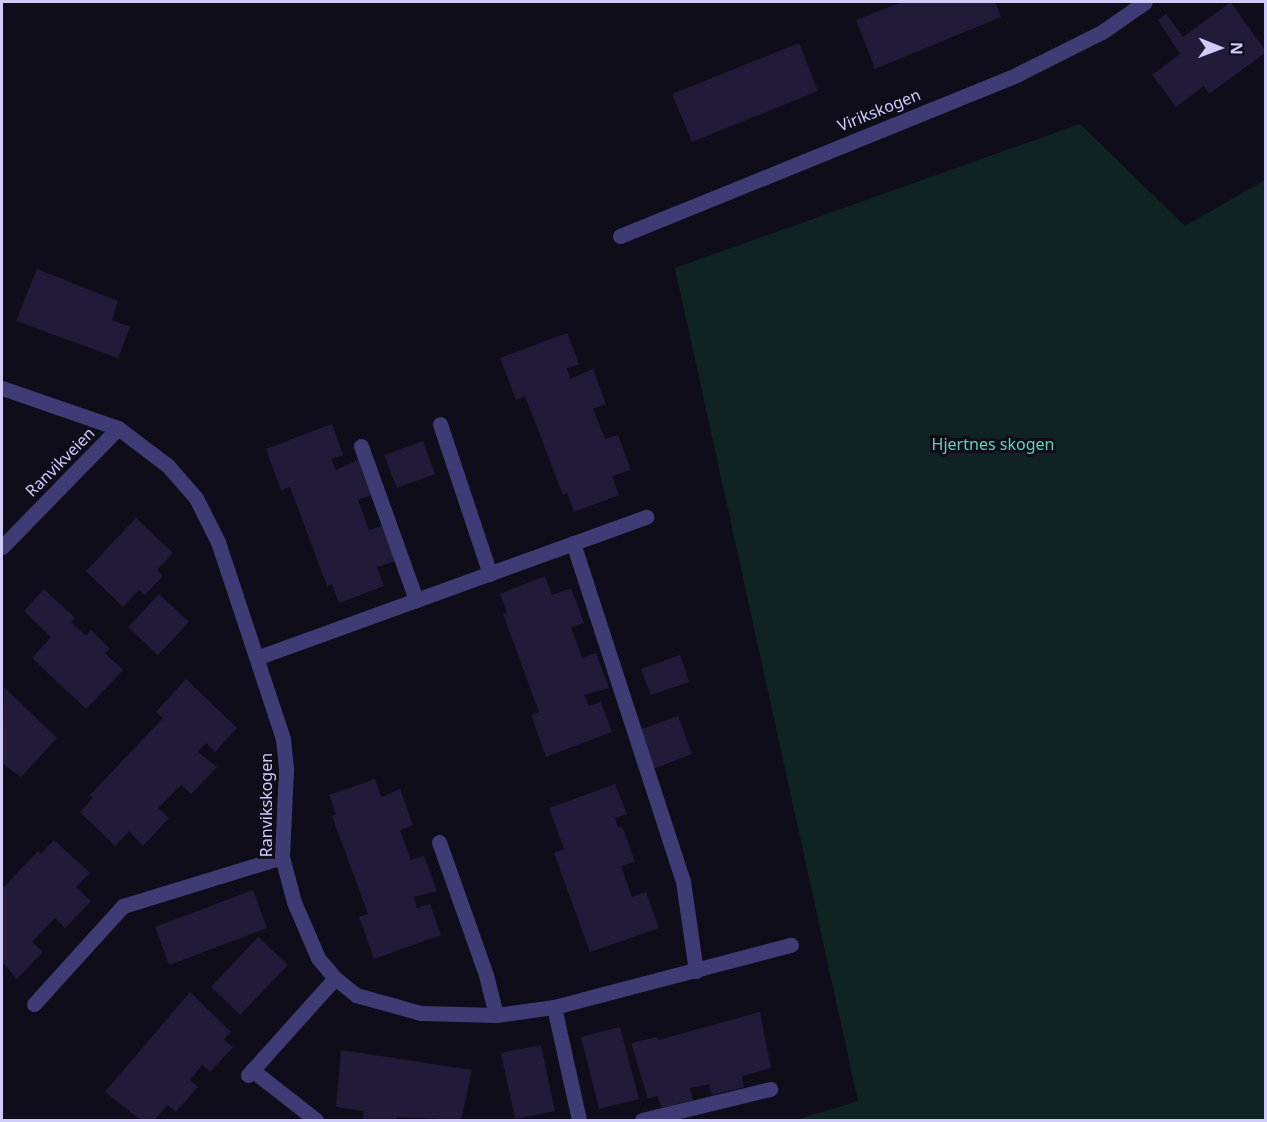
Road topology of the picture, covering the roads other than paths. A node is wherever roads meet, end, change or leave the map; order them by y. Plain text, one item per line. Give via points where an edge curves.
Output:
1 (1144, 2) edge
2 (620, 236) dead end
3 (2, 388) edge
4 (440, 424) dead end
5 (118, 428) junction
6 (362, 446) dead end
7 (646, 517) dead end
8 (573, 543) junction
9 (2, 547) edge
10 (489, 574) junction
11 (416, 600) junction
12 (259, 657) junction
13 (439, 842) dead end
14 (282, 857) junction
15 (791, 945) dead end
16 (696, 971) junction
17 (335, 978) junction
18 (34, 1004) dead end
19 (554, 1007) junction
20 (496, 1015) junction
21 (770, 1089) dead end
22 (316, 1120) edge
23 (579, 1120) edge
24 (642, 1120) edge

1 - 2 street, Virikskogen via 1102,32 1018,74
3 - 5 street, Ranvikskogen
4 - 10 street
5 - 9 street, Ranvikveien
5 - 12 street, Ranvikskogen via 168,466 196,498 218,542
6 - 11 street
7 - 8 street
8 - 10 street
8 - 16 street via 683,881
10 - 11 street
11 - 12 street
12 - 14 street, Ranvikskogen via 283,739 286,769
13 - 20 street via 486,975
14 - 17 street, Ranvikskogen via 294,902 318,958
14 - 18 street via 123,906
15 - 16 street, Ranvikskogen
16 - 19 street, Ranvikskogen
17 - 20 street, Ranvikskogen via 356,995 384,1005 421,1013
17 - 22 street via 250,1072
19 - 20 street, Ranvikskogen
19 - 23 street
21 - 24 street

